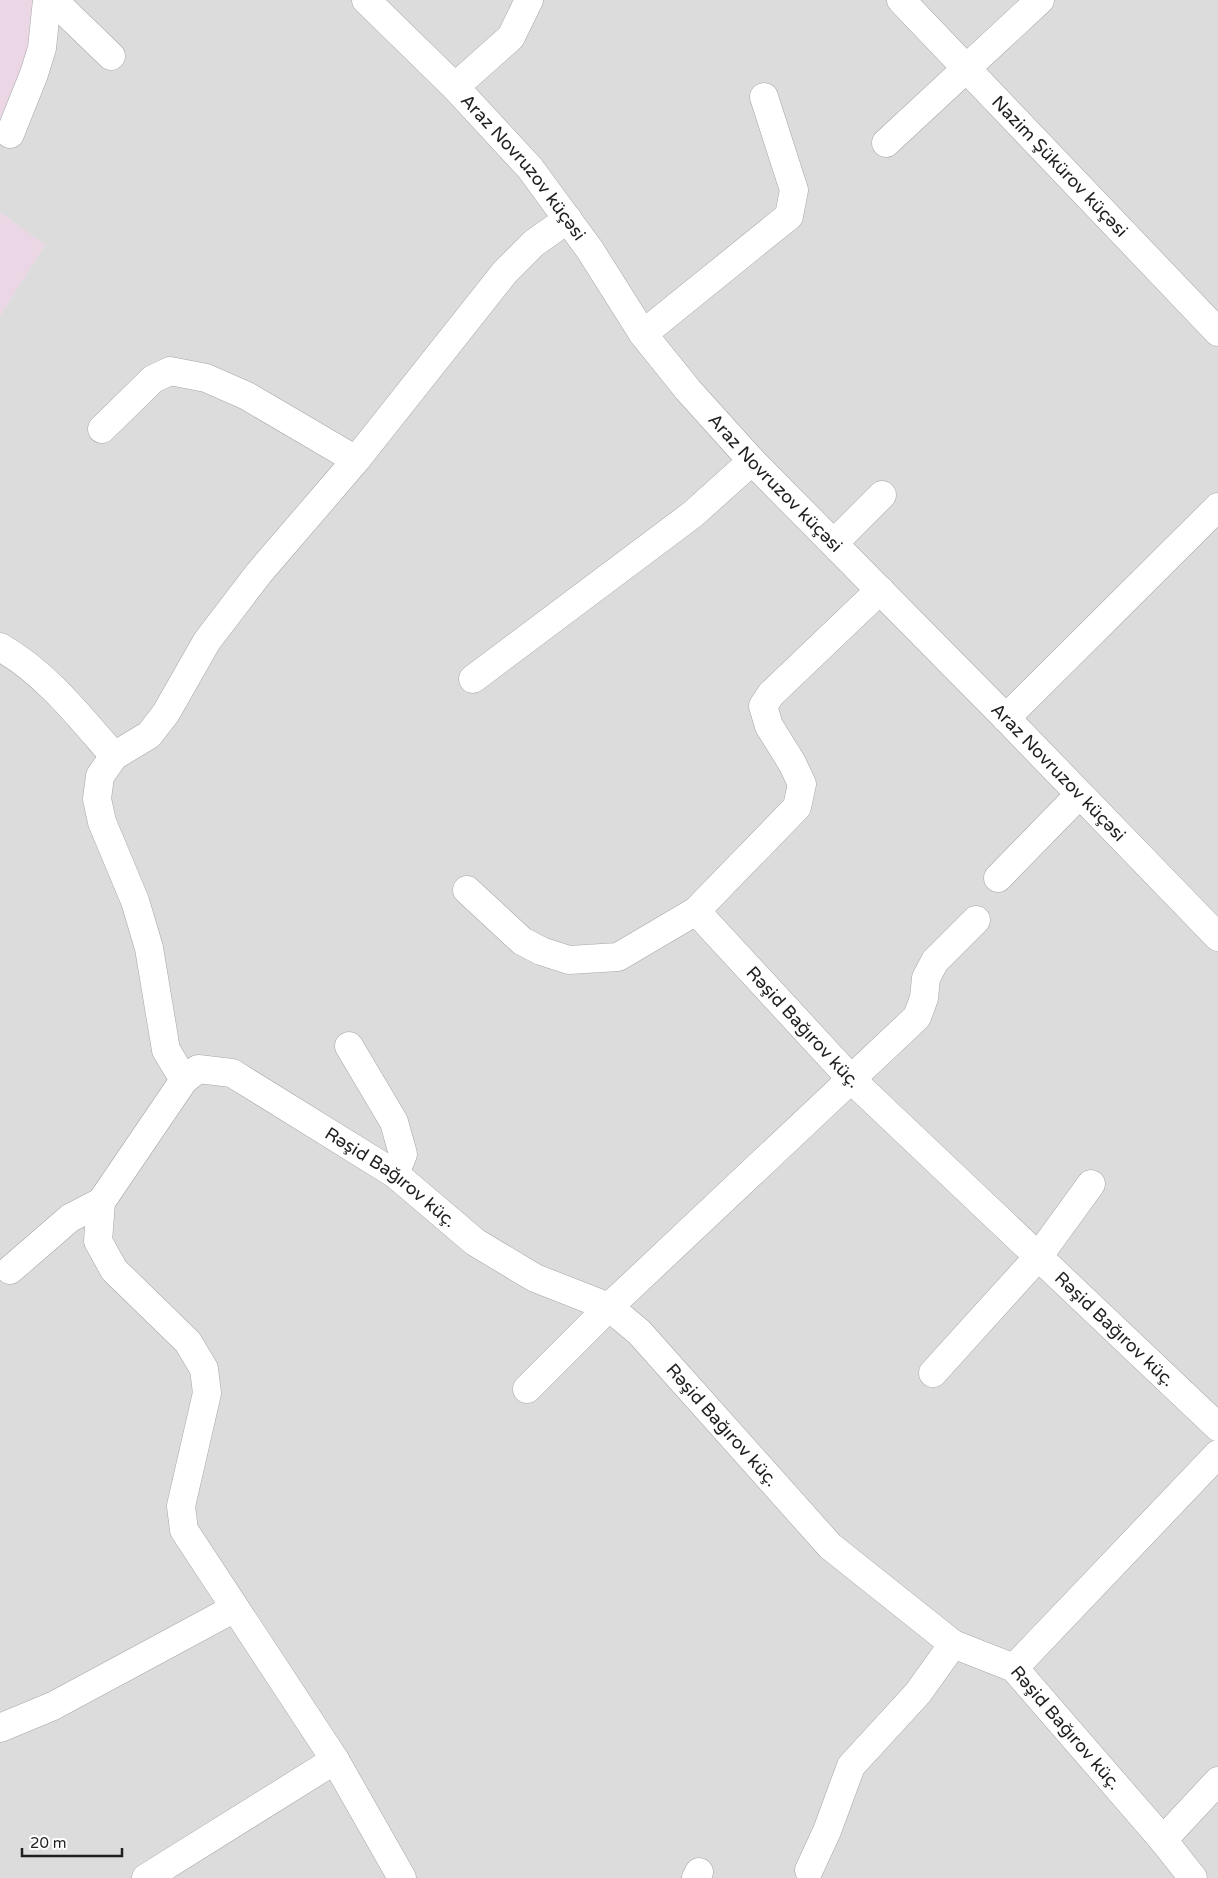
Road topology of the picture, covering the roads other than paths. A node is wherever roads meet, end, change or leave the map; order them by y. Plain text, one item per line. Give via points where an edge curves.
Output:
1 (47, 0) edge
2 (53, 0) edge
3 (366, 0) edge
4 (529, 0) edge
5 (900, 0) edge
6 (1040, 0) edge
7 (112, 56) dead end
8 (966, 68) junction
9 (455, 87) junction
10 (764, 97) dead end
11 (10, 134) dead end
12 (886, 143) dead end
13 (568, 219) junction
14 (1218, 332) edge
15 (643, 334) junction
16 (102, 429) dead end
17 (356, 460) junction
18 (752, 461) junction
19 (882, 495) dead end
20 (1218, 507) edge
21 (834, 543) junction
22 (880, 590) junction
23 (0, 646) edge
24 (473, 678) dead end
25 (1006, 718) junction
26 (114, 756) junction
27 (1079, 795) junction
28 (998, 878) dead end
29 (467, 890) dead end
30 (696, 912) junction
31 (976, 920) dead end
32 (1218, 937) edge
33 (349, 1046) dead end
34 (184, 1080) junction
35 (852, 1080) junction
36 (395, 1174) junction
37 (1091, 1184) dead end
38 (100, 1202) junction
39 (1038, 1258) junction
40 (10, 1270) dead end
41 (609, 1307) junction
42 (933, 1374) dead end
43 (527, 1389) dead end
44 (1218, 1427) edge
45 (1218, 1454) edge
46 (235, 1608) junction
47 (953, 1644) junction
48 (1014, 1668) junction
49 (0, 1728) edge
50 (335, 1760) junction
51 (1218, 1781) edge
52 (1163, 1840) junction
53 (809, 1870) dead end
54 (146, 1878) edge
55 (402, 1878) edge
56 (1193, 1878) edge

1 - 11 street via 42,48
2 - 7 street
3 - 9 street, Araz Novruzov küçəsi
4 - 9 street via 511,37
5 - 8 street, Nazim Şükürov küçəsi
6 - 8 street
8 - 12 street
8 - 14 street, Nazim Şükürov küçəsi
9 - 13 street, Araz Novruzov küçəsi via 530,168
10 - 15 street via 794,190 789,216
13 - 15 street, Araz Novruzov küçəsi
13 - 17 street via 534,243 505,272
15 - 18 street, Araz Novruzov küçəsi
16 - 17 street via 153,379 170,371 206,378 247,396
17 - 26 street via 259,573 207,641 166,713 149,735
18 - 21 street, Araz Novruzov küçəsi
18 - 24 street via 693,514
19 - 21 street
20 - 25 street
21 - 22 street, Araz Novruzov küçəsi
22 - 25 street, Araz Novruzov küçəsi
22 - 30 street via 771,694 763,706 769,726 802,784 797,807
23 - 26 street via 64,699
25 - 27 street, Araz Novruzov küçəsi
26 - 34 street via 100,776 97,799 102,822 135,901 149,948 166,1050
27 - 28 street
27 - 32 street, Araz Novruzov küçəsi
29 - 30 street via 522,942 569,960 618,957
30 - 35 street, Rəşid Bağırov küç.
31 - 35 street via 935,961 926,978 924,998 917,1017
33 - 36 street via 394,1122 403,1154
34 - 36 street, Rəşid Bağırov küç. via 198,1069 232,1074
34 - 38 street
35 - 39 street, Rəşid Bağırov küç.
35 - 41 street
36 - 41 street, Rəşid Bağırov küç. via 475,1242 535,1278
37 - 39 street
38 - 40 street via 70,1218
38 - 46 street via 98,1241 114,1270 188,1342 204,1369 208,1393 181,1506 184,1530
39 - 42 street
39 - 44 street, Rəşid Bağırov küç.
41 - 43 street
41 - 47 street, Rəşid Bağırov küç. via 639,1332 830,1546
45 - 48 street
46 - 49 street via 53,1706
46 - 50 street
47 - 48 street, Rəşid Bağırov küç.
47 - 53 street via 918,1693 851,1766
48 - 52 street, Rəşid Bağırov küç.
50 - 54 street
50 - 55 street
51 - 52 street
52 - 56 street, Rəşid Bağırov küç.

